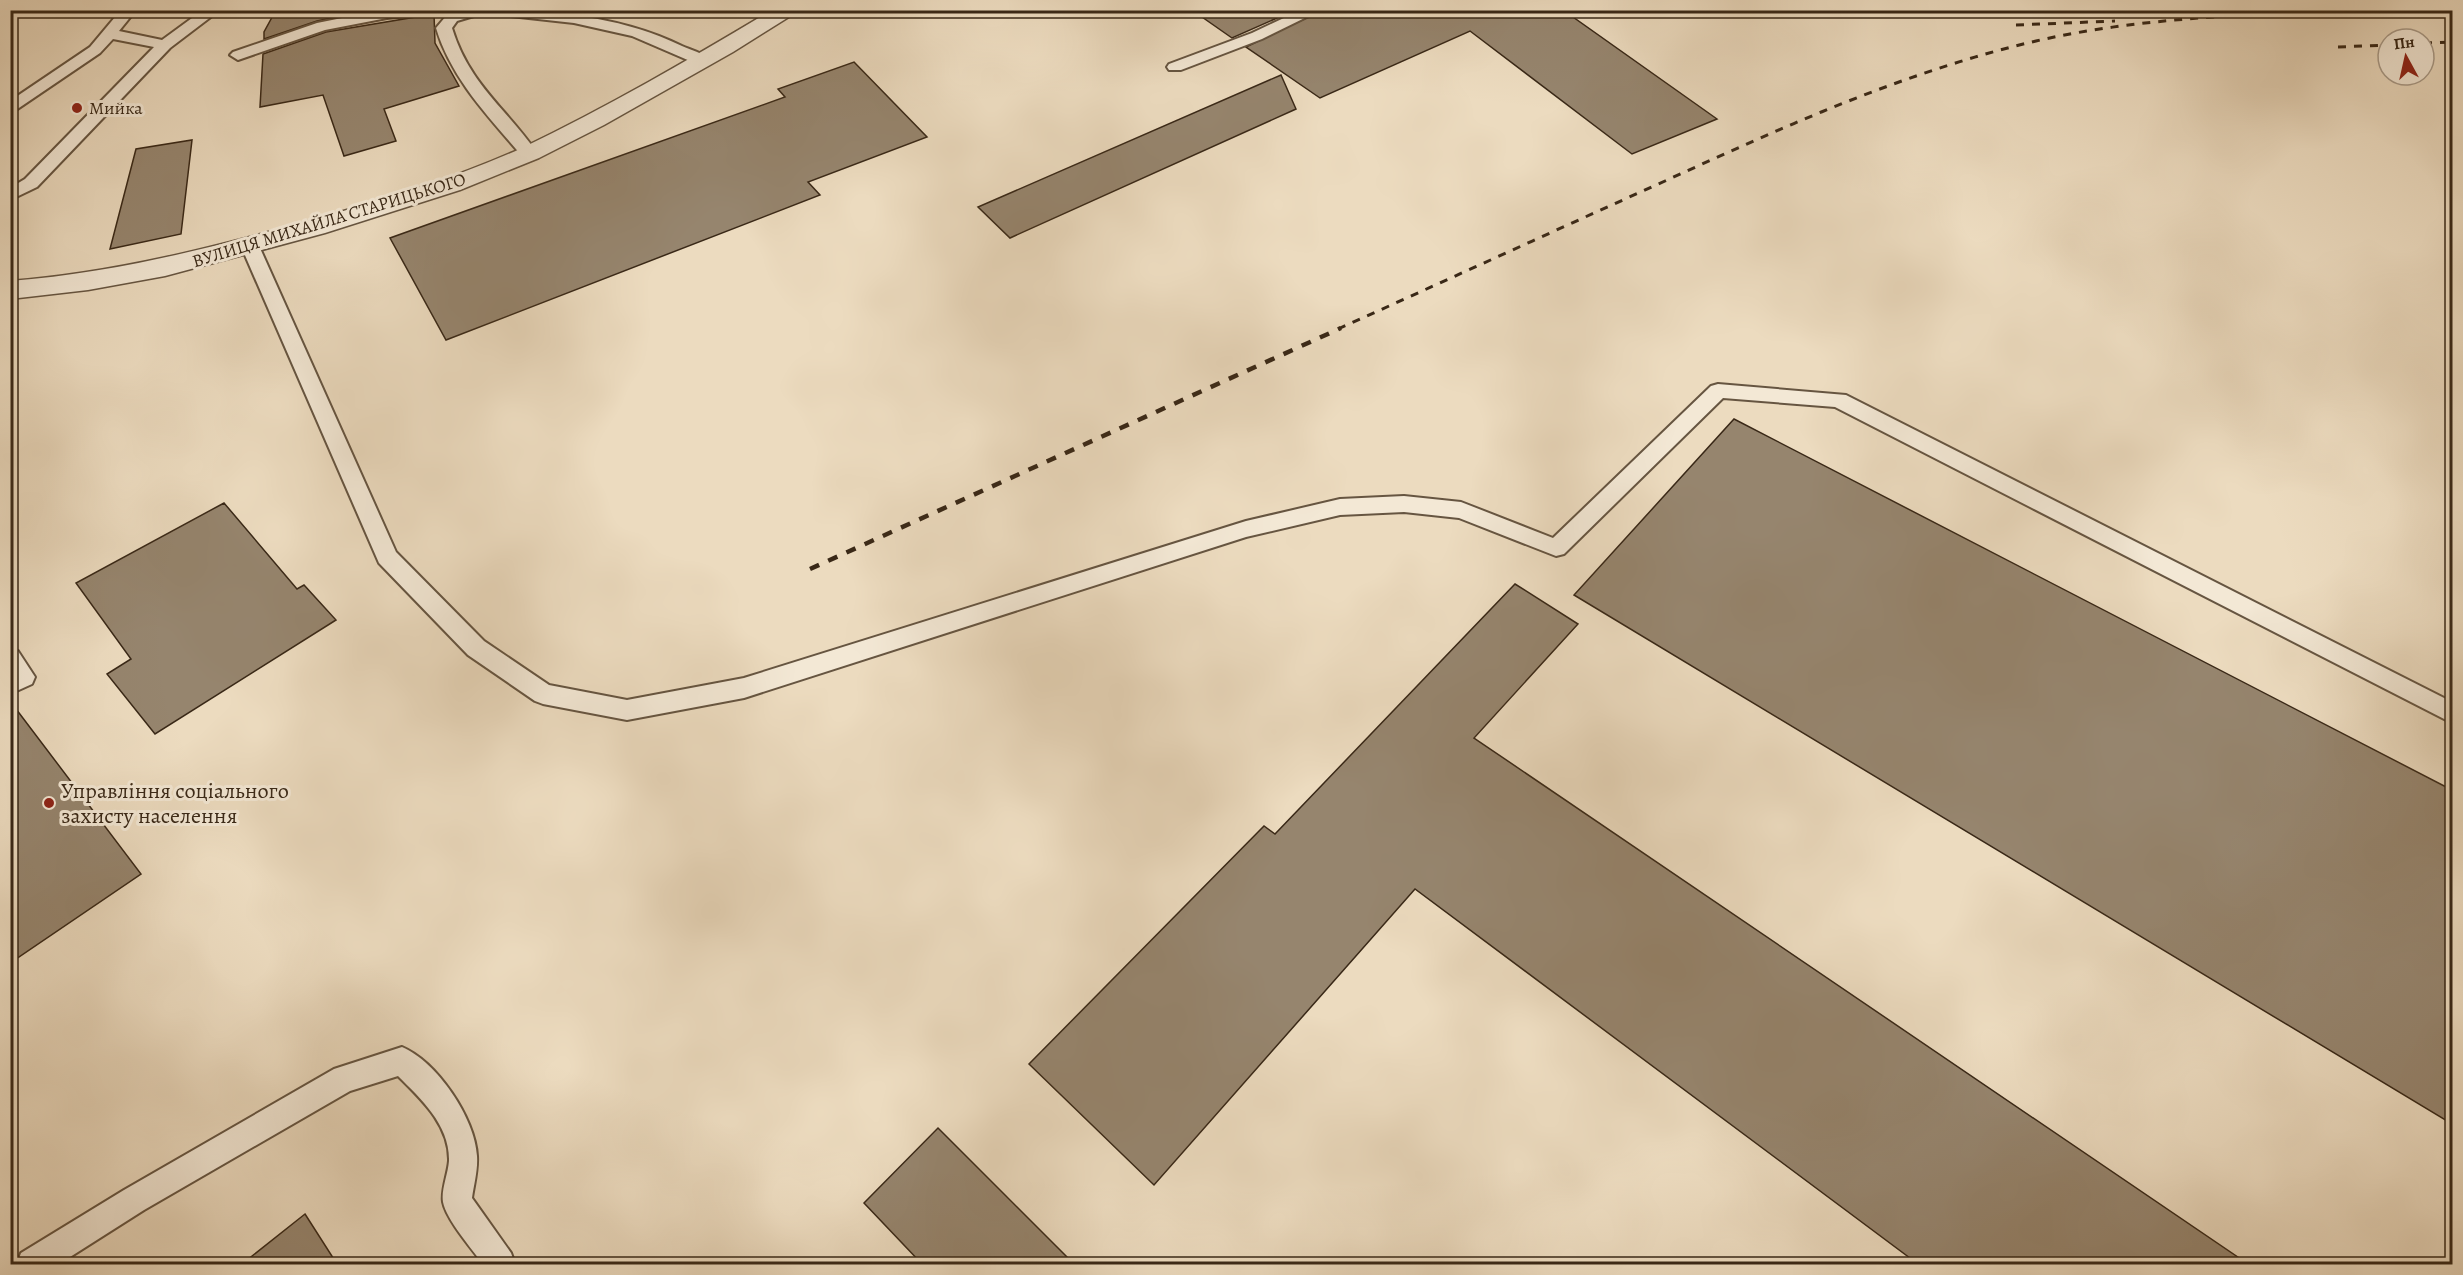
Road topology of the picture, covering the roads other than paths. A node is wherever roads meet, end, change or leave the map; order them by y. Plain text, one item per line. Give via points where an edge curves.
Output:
1 (129, 10) edge
2 (213, 10) edge
3 (429, 10) edge
4 (479, 10) edge
5 (489, 10) edge
6 (789, 10) edge
7 (1314, 10) edge
8 (378, 13) edge
9 (109, 34) junction
10 (165, 45) junction
11 (238, 55) dead end
12 (702, 61) junction
13 (1175, 67) dead end
14 (10, 109) edge
15 (529, 153) junction
16 (10, 195) edge
17 (250, 246) junction
18 (10, 290) edge
19 (10, 658) edge
20 (10, 685) edge
21 (2452, 713) edge
22 (32, 1264) edge
23 (500, 1264) edge

1 - 9 lane
2 - 10 lane
3 - 8 lane
4 - 15 lane via 452,18 444,28 448,45 476,94
5 - 12 lane via 537,13 602,26 654,39
6 - 12 street, ВУЛИЦЯ МИХАЙЛА СТАРИЦЬКОГО
7 - 13 lane
8 - 11 lane via 322,26
9 - 10 lane
9 - 14 lane via 95,50
10 - 16 lane via 31,183
12 - 15 street, ВУЛИЦЯ МИХАЙЛА СТАРИЦЬКОГО
15 - 17 street, ВУЛИЦЯ МИХАЙЛА СТАРИЦЬКОГО via 458,183
17 - 18 street, ВУЛИЦЯ МИХАЙЛА СТАРИЦЬКОГО via 138,275
17 - 21 lane via 387,557 476,648 543,694 627,710 744,688 1246,529 1340,507 1404,504 1461,510 1556,548 1718,391 1839,400
19 - 20 lane via 24,677
22 - 23 lane via 134,1200 344,1079 402,1062 437,1095 454,1120 463,1153 458,1201

